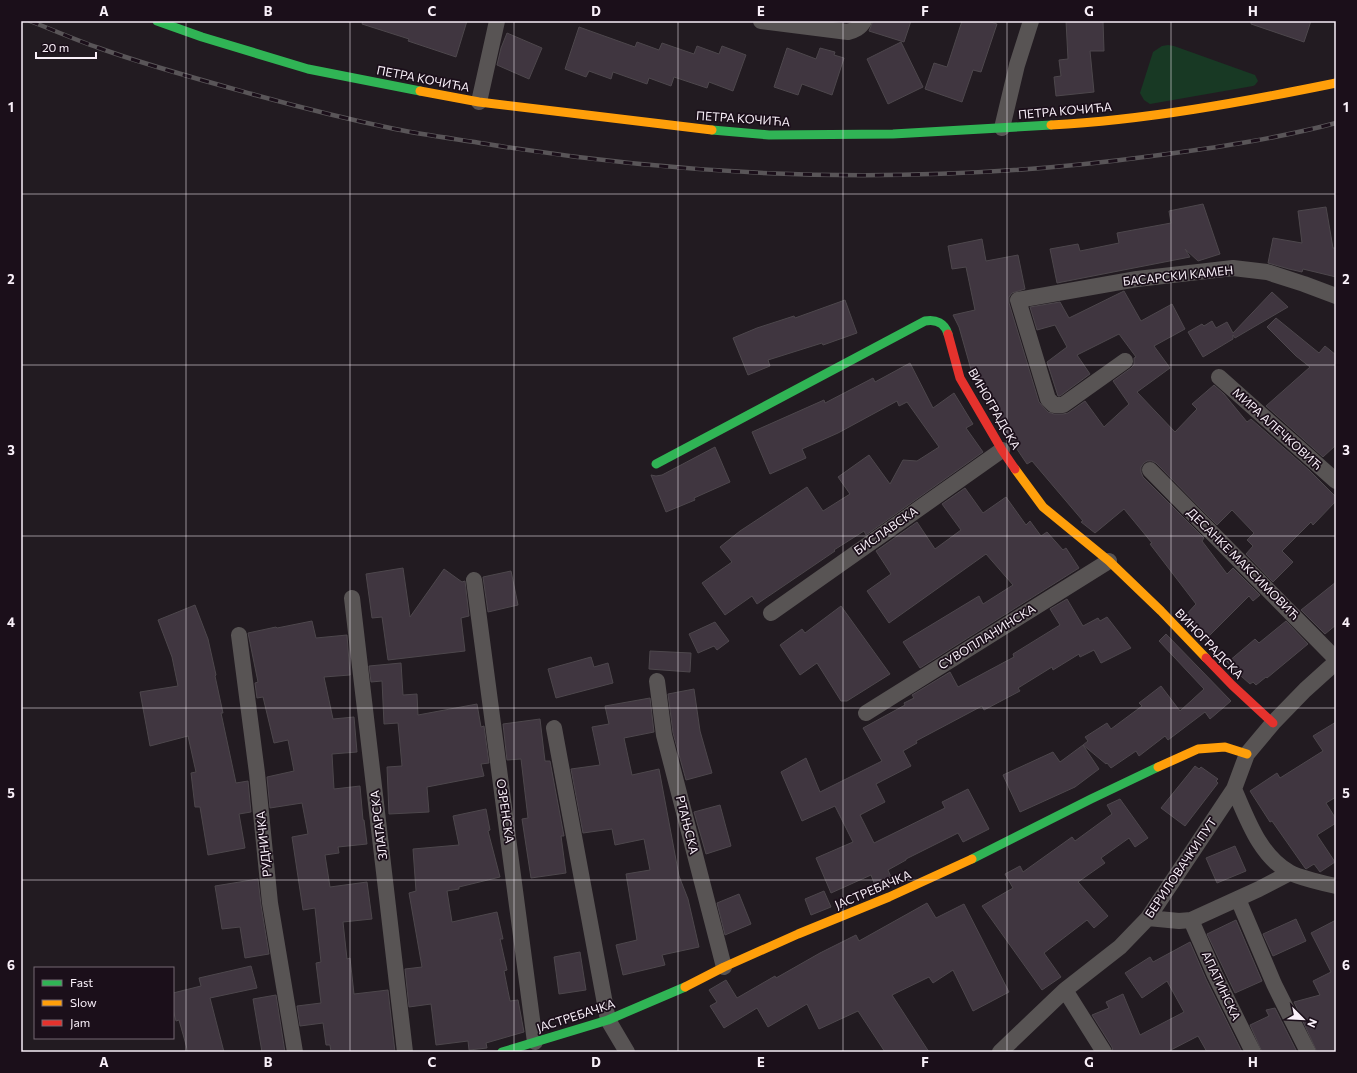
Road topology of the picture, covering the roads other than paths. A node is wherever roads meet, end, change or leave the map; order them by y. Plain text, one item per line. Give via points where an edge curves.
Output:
1 (157, 21) edge
2 (497, 21) edge
3 (761, 21) edge
4 (864, 21) edge
5 (1032, 21) edge
6 (1336, 83) edge
7 (479, 102) junction
8 (1002, 128) junction
9 (1336, 296) edge
10 (1124, 361) dead end
11 (1219, 377) dead end
12 (1002, 450) junction
13 (656, 464) dead end
14 (1150, 470) dead end
15 (1336, 481) edge
16 (1109, 561) junction
17 (474, 580) dead end
18 (352, 598) dead end
19 (771, 613) dead end
20 (239, 635) dead end
21 (1336, 658) edge
22 (1336, 662) edge
23 (657, 681) dead end
24 (866, 713) dead end
25 (1273, 723) junction
26 (554, 728) dead end
27 (1247, 754) junction
28 (1234, 789) junction
29 (1290, 873) junction
30 (1336, 886) edge
31 (1238, 899) junction
32 (1148, 918) junction
33 (1191, 920) junction
34 (724, 967) junction
35 (1065, 990) junction
36 (608, 1020) junction
37 (535, 1042) junction
38 (1004, 1051) edge
39 (295, 1052) edge
40 (405, 1052) edge
41 (502, 1052) edge
42 (627, 1052) edge
43 (1104, 1052) edge
44 (1253, 1052) edge
45 (1308, 1052) edge

1 - 7 street, ПЕТРА КОЧИЋА via 308,69
2 - 7 street
3 - 4 street via 848,32 859,27
5 - 8 street via 1017,65
6 - 8 street, ПЕТРА КОЧИЋА via 1241,102 1088,123
7 - 8 street, ПЕТРА КОЧИЋА via 768,135 893,134
9 - 10 street, БАСАРСКИ КАМЕН via 1267,272 1233,268 1137,280 1018,300 1048,399 1054,404 1063,405
11 - 15 street, МИРА АЛЕЧКОВИЋ
12 - 13 street, ВИНОГРАДСКА via 960,378 943,324 931,320
12 - 16 street, ВИНОГРАДСКА via 1043,507
12 - 19 street, БИСЛАВСКА
14 - 21 street, ДЕСАНКЕ МАКСИМОВИЋ
16 - 24 street, СУВОПЛАНИНСКА
16 - 25 street, ВИНОГРАДСКА
17 - 37 street, ОЗРЕНСКА
18 - 40 street, ЗЛАТАРСКА
20 - 39 street, РУДНИЧКА via 270,902
22 - 25 street, БЕРИЛОВАЧКИ ПУТ
23 - 34 street, РТАЊСКА via 664,735
25 - 27 street, БЕРИЛОВАЧКИ ПУТ
26 - 36 street
27 - 28 street, БЕРИЛОВАЧКИ ПУТ
27 - 34 street, ЈАСТРЕБАЧКА via 1225,747 1198,749 896,894
28 - 29 street via 1262,846
28 - 32 street, БЕРИЛОВАЧКИ ПУТ
29 - 30 street
29 - 31 street
31 - 33 street
31 - 45 street via 1274,984
32 - 33 street
32 - 35 street, БЕРИЛОВАЧКИ ПУТ via 1120,947
33 - 44 street, АПАТИНСКА
34 - 36 street, ЈАСТРЕБАЧКА via 672,993
35 - 38 street, БЕРИЛОВАЧКИ ПУТ
35 - 43 street
36 - 37 street, ЈАСТРЕБАЧКА
36 - 42 street
37 - 41 street, ЈАСТРЕБАЧКА

